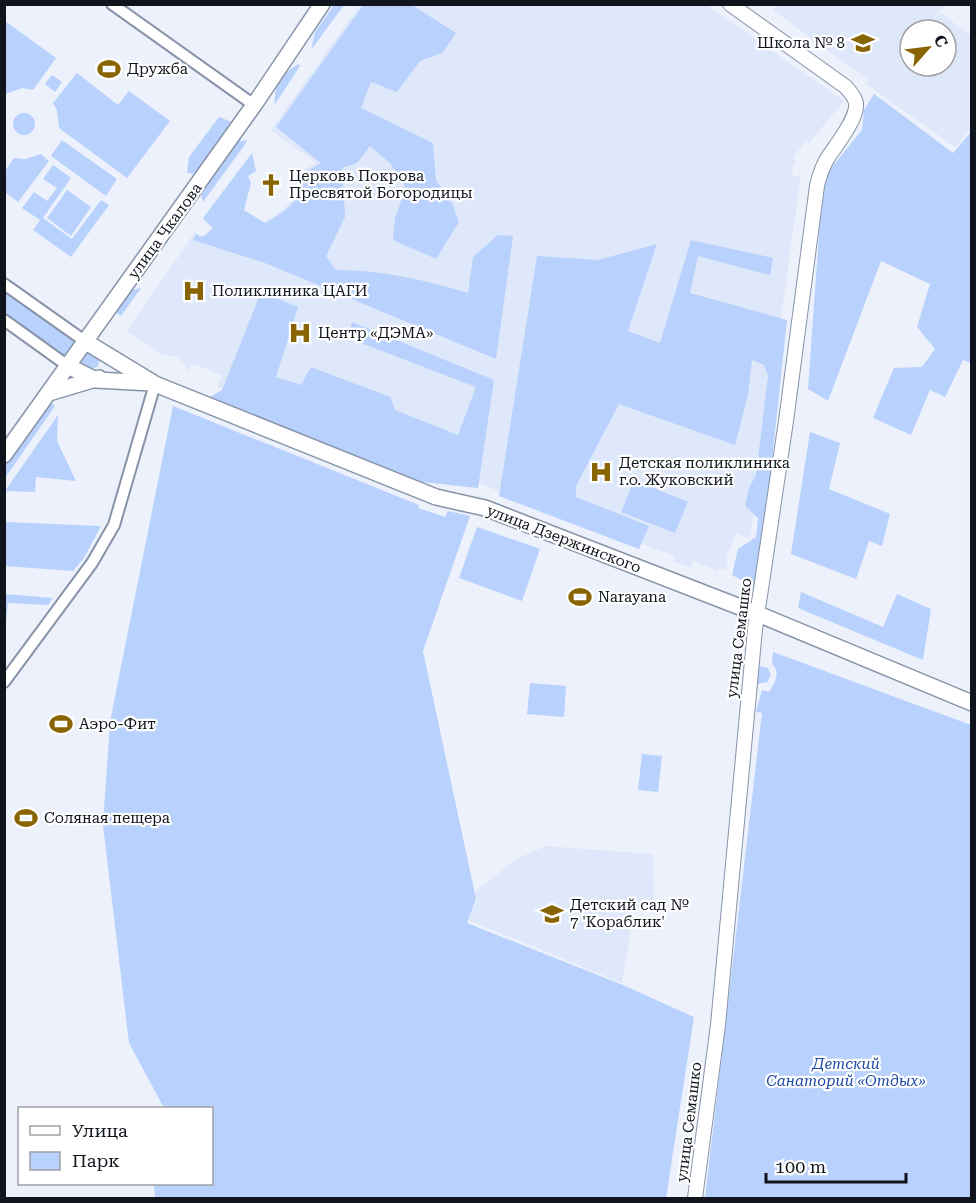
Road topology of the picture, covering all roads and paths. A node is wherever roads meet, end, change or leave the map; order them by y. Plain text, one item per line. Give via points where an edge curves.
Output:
1 (112, 4) edge
2 (322, 4) edge
3 (730, 4) edge
4 (254, 105) junction
5 (4, 284) edge
6 (4, 320) edge
7 (86, 342) junction
8 (107, 356) junction
9 (68, 366) junction
10 (96, 380) junction
11 (155, 384) junction
12 (49, 393) junction
13 (4, 455) edge
14 (758, 614) junction
15 (4, 682) edge
16 (972, 703) edge
17 (695, 1198) edge

1 - 4 street
2 - 4 main road, улица Чкалова
3 - 14 street, улица Семашко via 846,87 856,104 855,113 820,172 817,186
4 - 7 main road, улица Чкалова
5 - 7 street
6 - 9 street
7 - 8 main road, улица Дзержинского
7 - 9 main road, улица Чкалова
8 - 10 main road via 108,369
8 - 11 main road, улица Дзержинского
9 - 10 main road, улица Дзержинского
9 - 12 main road, улица Чкалова
10 - 11 main road, улица Дзержинского
10 - 12 main road, улица Дзержинского
11 - 14 main road, улица Дзержинского via 436,498 485,508
11 - 15 street via 114,525 92,562
12 - 13 main road, улица Чкалова
14 - 16 main road, улица Дзержинского
14 - 17 street, улица Семашко via 718,1025

